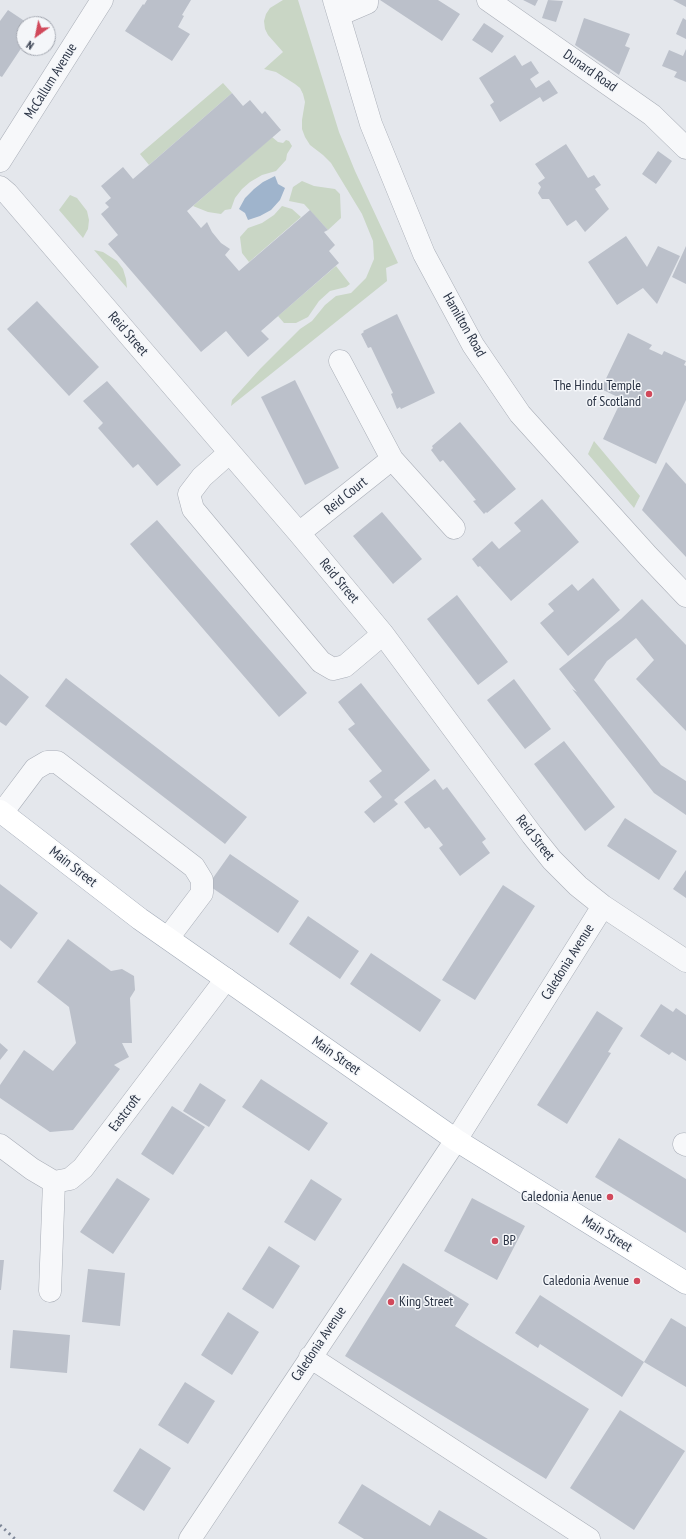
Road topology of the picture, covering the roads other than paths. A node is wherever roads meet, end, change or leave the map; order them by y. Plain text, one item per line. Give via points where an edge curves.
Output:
1 (102, 0) edge
2 (367, 0) edge
3 (488, 0) edge
4 (336, 8) edge
5 (686, 148) edge
6 (0, 161) edge
7 (0, 187) edge
8 (340, 361) dead end
9 (229, 453) junction
10 (392, 459) junction
11 (454, 528) dead end
12 (300, 533) junction
13 (686, 596) edge
14 (383, 634) junction
15 (1, 812) edge
16 (604, 906) junction
17 (168, 938) junction
18 (686, 961) edge
19 (226, 980) junction
20 (456, 1140) junction
21 (0, 1145) edge
22 (54, 1182) junction
23 (686, 1283) edge
24 (50, 1292) dead end
25 (310, 1357) junction
26 (190, 1539) edge
27 (589, 1539) edge

1 - 6 street, McCallum Avenue
2 - 4 street via 367,4
3 - 5 street, Dunard Road via 652,115
4 - 13 street, Hamilton Road via 371,124 424,254 473,345 520,414
7 - 9 street, Reid Street
8 - 10 street
9 - 12 street, Reid Street
9 - 14 street via 202,477 189,494 193,509 321,662 333,669 346,666
10 - 11 street
10 - 12 street, Reid Court
12 - 14 street, Reid Street
14 - 16 street, Reid Street via 552,860 578,886
15 - 17 main road, Main Street
15 - 17 street via 35,770 47,762 57,762 64,767 194,867 202,880 202,892
16 - 18 street, Reid Street
16 - 20 street, Caledonia Avenue
17 - 19 main road, Main Street
19 - 20 main road, Main Street
19 - 22 street, Eastcroft via 84,1168 70,1179
20 - 23 main road, Main Street
20 - 25 street, Caledonia Avenue
21 - 22 street
22 - 24 street
25 - 26 street, Caledonia Avenue
25 - 27 street

